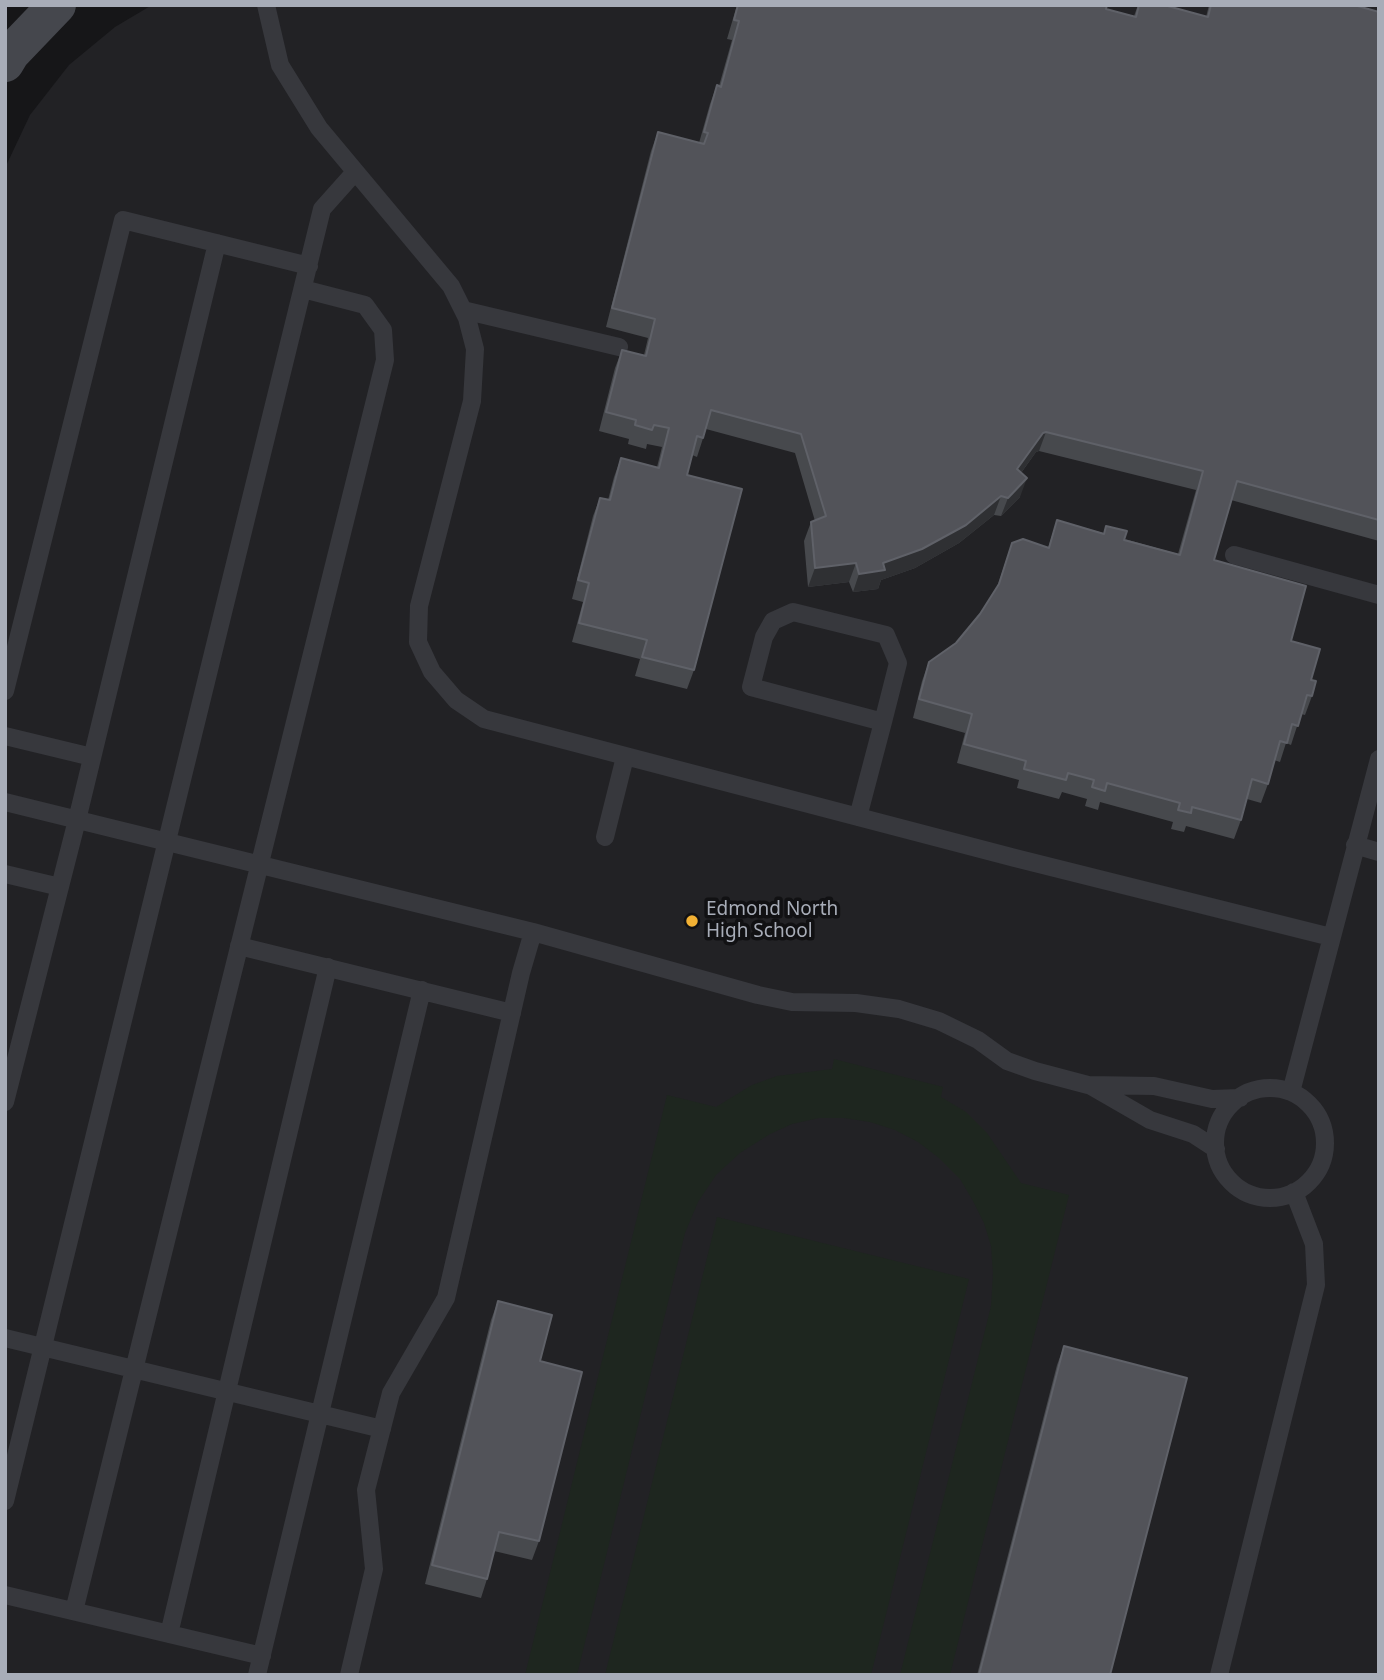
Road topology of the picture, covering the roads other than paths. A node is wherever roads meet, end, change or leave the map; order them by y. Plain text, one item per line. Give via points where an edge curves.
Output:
1 (57, 5) edge
2 (266, 5) edge
3 (5, 63) edge
4 (355, 172) junction
5 (217, 243) junction
6 (309, 266) junction
7 (303, 289) junction
8 (463, 310) junction
9 (618, 347) dead end
10 (1234, 555) dead end
11 (1379, 595) edge
12 (5, 691) edge
13 (883, 722) junction
14 (5, 736) edge
15 (92, 757) junction
16 (625, 757) junction
17 (1379, 759) edge
18 (5, 802) edge
19 (858, 817) junction
20 (77, 820) junction
21 (605, 837) dead end
22 (167, 842) junction
23 (1355, 845) junction
24 (1379, 852) edge
25 (260, 865) junction
26 (5, 874) edge
27 (60, 887) junction
28 (533, 932) junction
29 (1331, 937) junction
30 (239, 946) junction
31 (328, 967) junction
32 (422, 990) junction
33 (512, 1013) junction
34 (1088, 1085) junction
35 (1291, 1092) junction
36 (1240, 1098) junction
37 (5, 1102) edge
38 (1216, 1149) junction
39 (1294, 1192) junction
40 (5, 1338) edge
41 (43, 1347) junction
42 (134, 1369) junction
43 (227, 1392) junction
44 (320, 1415) junction
45 (382, 1429) junction
46 (5, 1501) edge
47 (5, 1595) edge
48 (74, 1611) junction
49 (169, 1634) junction
50 (262, 1656) junction
51 (257, 1675) edge
52 (349, 1675) edge
53 (1219, 1675) edge

1 - 3 street
2 - 4 lane via 280,65 319,128
4 - 6 lane via 323,209
4 - 8 lane via 451,286
5 - 6 lane
5 - 12 lane via 123,220
5 - 15 lane
6 - 7 lane
7 - 22 lane
7 - 25 lane via 365,305 383,330 385,360
8 - 9 lane
8 - 16 lane via 475,349 472,401 419,606 418,642 432,672 456,700 484,719
10 - 11 lane
13 - 13 lane via 898,663 886,635 793,612 773,621 751,687
13 - 19 lane
14 - 15 lane
15 - 20 lane
16 - 19 lane
16 - 21 lane
17 - 23 lane
18 - 20 lane
19 - 29 lane
20 - 22 lane
20 - 27 lane
22 - 25 lane
22 - 41 lane
23 - 24 lane
23 - 29 lane
25 - 28 lane
25 - 30 lane
26 - 27 lane
27 - 37 lane
28 - 33 lane
28 - 34 lane via 792,1003 856,1003 899,1009 939,1021 1007,1061
29 - 35 lane
30 - 31 lane
30 - 42 lane
31 - 32 lane
31 - 43 lane
32 - 33 lane
32 - 44 lane
33 - 45 lane via 446,1298 391,1393
34 - 36 lane via 1154,1086 1212,1099
34 - 38 lane via 1150,1120 1193,1134
35 - 36 lane via 1264,1088
35 - 39 lane via 1311,1105 1325,1136 1319,1170
36 - 38 lane via 1222,1116
38 - 39 lane via 1220,1166 1244,1191 1260,1197
39 - 53 lane via 1314,1244 1316,1285
40 - 41 lane
41 - 42 lane
41 - 46 lane
42 - 43 lane
42 - 48 lane
43 - 44 lane
43 - 49 lane
44 - 45 lane
44 - 50 lane
45 - 52 lane via 366,1490 374,1569
47 - 48 lane
48 - 49 lane
49 - 50 lane
50 - 51 lane

